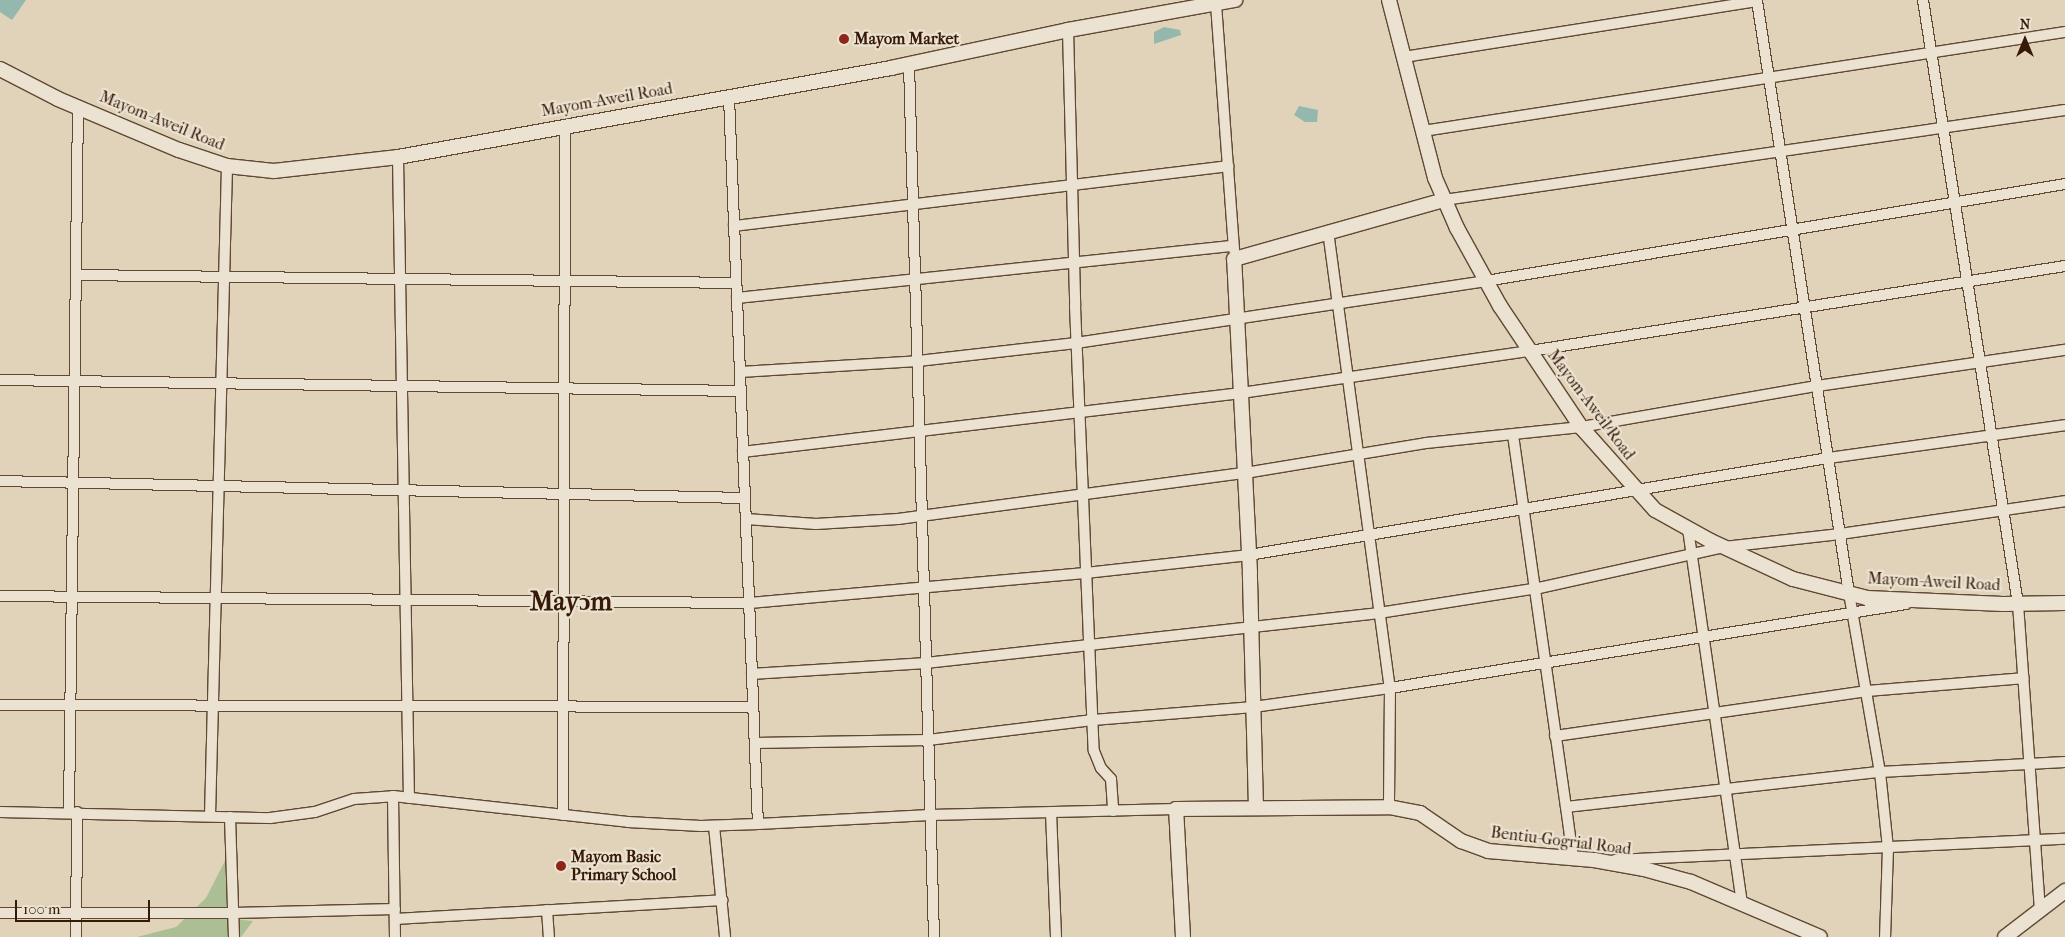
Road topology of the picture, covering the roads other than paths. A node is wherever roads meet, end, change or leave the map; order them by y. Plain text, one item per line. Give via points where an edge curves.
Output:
1 (1235, 0) edge
2 (1389, 0) edge
3 (1923, 0) edge
4 (1216, 4) junction
5 (1068, 30) junction
6 (2065, 32) edge
7 (1931, 53) junction
8 (1404, 57) junction
9 (909, 64) junction
10 (0, 69) edge
11 (1769, 78) junction
12 (729, 96) junction
13 (78, 107) junction
14 (2065, 110) edge
15 (564, 126) junction
16 (1943, 127) junction
17 (1423, 131) junction
18 (1780, 151) junction
19 (398, 157) junction
20 (227, 166) junction
21 (1228, 166) junction
22 (2065, 184) edge
23 (1072, 185) junction
24 (1444, 200) junction
25 (1955, 202) junction
26 (913, 204) junction
27 (734, 226) junction
28 (1792, 230) junction
29 (1328, 231) junction
30 (1234, 252) junction
31 (1074, 265) junction
32 (2065, 266) edge
33 (76, 275) junction
34 (224, 277) junction
35 (400, 279) junction
36 (915, 279) junction
37 (564, 281) junction
38 (1486, 281) junction
39 (1967, 282) junction
40 (736, 283) junction
41 (737, 298) junction
42 (1338, 304) junction
43 (1805, 308) junction
44 (1237, 317) junction
45 (1076, 343) junction
46 (2065, 350) edge
47 (1530, 351) junction
48 (918, 361) junction
49 (1980, 362) junction
50 (740, 372) junction
51 (1348, 378) junction
52 (0, 380) edge
53 (75, 381) junction
54 (221, 383) junction
55 (402, 386) junction
56 (1817, 386) junction
57 (563, 388) junction
58 (740, 391) junction
59 (1241, 393) junction
60 (1079, 411) junction
61 (2065, 425) edge
62 (1582, 427) junction
63 (920, 434) junction
64 (1513, 435) junction
65 (1992, 435) junction
66 (743, 452) junction
67 (1358, 454) junction
68 (1828, 458) junction
69 (1245, 473) junction
70 (0, 482) edge
71 (74, 483) junction
72 (219, 486) junction
73 (403, 490) junction
74 (1636, 492) junction
75 (563, 494) junction
76 (1083, 495) junction
77 (745, 498) junction
78 (2065, 502) edge
79 (2003, 510) junction
80 (1523, 511) junction
81 (922, 514) junction
82 (746, 519) junction
83 (1688, 529) junction
84 (1840, 534) junction
85 (1368, 536) junction
86 (1724, 548) junction
87 (1692, 554) junction
88 (1249, 555) junction
89 (1086, 573) junction
90 (924, 588) junction
91 (1534, 588) junction
92 (1849, 593) junction
93 (0, 596) edge
94 (72, 596) junction
95 (216, 598) junction
96 (405, 600) junction
97 (563, 601) junction
98 (1924, 601) junction
99 (749, 603) junction
100 (2065, 603) edge
101 (2018, 604) junction
102 (1379, 613) junction
103 (1852, 613) junction
104 (1251, 628) junction
105 (1703, 637) junction
106 (1090, 646) junction
107 (926, 663) junction
108 (1544, 663) junction
109 (752, 674) junction
110 (2023, 678) junction
111 (1390, 688) junction
112 (1866, 691) junction
113 (71, 703) junction
114 (0, 705) edge
115 (213, 706) junction
116 (407, 707) junction
117 (563, 707) junction
118 (753, 707) junction
119 (1253, 707) junction
120 (1714, 713) junction
121 (1093, 720) junction
122 (1555, 736) junction
123 (928, 740) junction
124 (755, 743) junction
125 (2065, 762) edge
126 (2030, 764) junction
127 (1880, 772) junction
128 (1725, 789) junction
129 (393, 796) junction
130 (409, 798) junction
131 (1566, 806) junction
132 (1389, 807) junction
133 (1256, 808) junction
134 (1176, 809) junction
135 (1113, 811) junction
136 (0, 812) edge
137 (73, 812) junction
138 (1051, 812) junction
139 (563, 815) junction
140 (930, 815) junction
141 (210, 816) junction
142 (230, 816) junction
143 (758, 824) junction
144 (714, 826) junction
145 (2065, 839) edge
146 (2035, 840) junction
147 (1888, 848) junction
148 (1735, 855) junction
149 (1573, 858) junction
150 (1594, 860) junction
151 (2065, 891) edge
152 (722, 900) junction
153 (1742, 905) junction
154 (548, 910) junction
155 (0, 912) edge
156 (2040, 912) junction
157 (233, 913) junction
158 (76, 914) junction
159 (395, 914) junction
160 (76, 937) edge
161 (234, 937) edge
162 (395, 937) edge
163 (549, 937) edge
164 (725, 937) edge
165 (934, 937) edge
166 (1056, 937) edge
167 (1184, 937) edge
168 (1820, 937) edge
169 (1885, 937) edge
170 (2005, 937) edge

1 - 4 main road, Mayom-Aweil Road
2 - 8 main road, Mayom-Aweil Road
3 - 7 street
4 - 5 main road, Mayom-Aweil Road
4 - 21 street
5 - 9 main road, Mayom-Aweil Road
5 - 23 street
6 - 7 street
7 - 11 street
7 - 16 street
8 - 11 street via 1757,1
8 - 17 main road, Mayom-Aweil Road
9 - 12 main road, Mayom-Aweil Road
9 - 26 street
10 - 13 main road, Mayom-Aweil Road
11 - 17 street
11 - 18 street
12 - 15 main road, Mayom-Aweil Road
12 - 27 street
13 - 20 main road, Mayom-Aweil Road via 178,150
13 - 33 street
14 - 16 street
15 - 19 main road, Mayom-Aweil Road
15 - 37 street
16 - 18 street
16 - 25 street
17 - 24 main road, Mayom-Aweil Road
18 - 24 street
18 - 28 street
19 - 20 main road, Mayom-Aweil Road via 274,171
19 - 35 street
20 - 34 street
21 - 23 street
21 - 30 street
22 - 25 street
23 - 26 street
23 - 31 street
24 - 29 main road
24 - 38 main road, Mayom-Aweil Road
25 - 28 street
25 - 39 street
26 - 27 street
26 - 36 street
27 - 40 street
28 - 38 street
28 - 43 street
29 - 30 main road
29 - 42 street
30 - 31 street
30 - 44 main road
31 - 36 street
31 - 45 street
32 - 39 street
33 - 34 street
33 - 53 street
34 - 35 street
34 - 54 street
35 - 37 street
35 - 55 street
36 - 41 street
36 - 48 street
37 - 40 street
37 - 57 street
38 - 42 street
38 - 47 main road, Mayom-Aweil Road
39 - 43 street
39 - 49 street
40 - 41 street
41 - 50 street
42 - 44 street
42 - 51 street
43 - 47 street
43 - 56 street
44 - 45 street
44 - 59 main road
45 - 48 street
45 - 60 street
46 - 49 street
47 - 51 street
47 - 62 main road, Mayom-Aweil Road
48 - 50 street
48 - 63 street
49 - 56 street
49 - 65 street
50 - 58 street
51 - 59 street
51 - 67 street
52 - 53 street
53 - 54 street
53 - 71 street
54 - 55 street
54 - 72 street
55 - 57 street
55 - 73 street
56 - 62 street
56 - 68 street
57 - 58 street
57 - 75 street
58 - 66 street
59 - 60 street
59 - 69 main road
60 - 63 street
60 - 76 street
61 - 65 street
62 - 64 street
62 - 74 main road, Mayom-Aweil Road
63 - 66 street
63 - 81 street
64 - 67 street via 1426,443
64 - 80 street
65 - 68 street
65 - 79 street
66 - 77 street
67 - 69 street
67 - 85 street
68 - 74 street
68 - 84 street
69 - 76 street
69 - 88 main road
70 - 71 street
71 - 72 street
71 - 94 street
72 - 73 street
72 - 95 street
73 - 75 street
73 - 96 street
74 - 80 street
74 - 83 main road, Mayom-Aweil Road via 1655,510
75 - 77 street
75 - 97 street
76 - 81 street
76 - 89 street
77 - 82 street
78 - 79 street
79 - 84 street
79 - 101 street
80 - 85 street
80 - 91 street
81 - 82 street via 836,523
81 - 90 street
82 - 99 street
83 - 86 main road, Mayom-Aweil Road
83 - 87 street
84 - 86 street
84 - 92 street
85 - 88 street
85 - 102 street
86 - 87 street
86 - 92 main road, Mayom-Aweil Road via 1793,578
87 - 91 street
87 - 105 street
88 - 89 street
88 - 104 main road
89 - 90 street
89 - 106 street
90 - 99 street
90 - 107 street
91 - 102 street
91 - 108 street
92 - 98 main road, Mayom-Aweil Road via 1890,600
92 - 103 street
93 - 94 street
94 - 95 street
94 - 113 street
95 - 96 street
95 - 115 street
96 - 97 street
96 - 116 street
97 - 99 street
97 - 117 street
98 - 101 main road, Mayom-Aweil Road
98 - 103 street
99 - 109 street
100 - 101 main road, Mayom-Aweil Road
101 - 110 street
102 - 104 street
102 - 111 street
103 - 105 street
103 - 112 street
104 - 106 street
104 - 119 main road
105 - 108 street
105 - 120 street
106 - 107 street
106 - 121 street
107 - 109 street
107 - 123 street
108 - 111 street
108 - 122 street
109 - 118 street
110 - 112 street
110 - 126 street
111 - 119 street
111 - 132 street
112 - 120 street
112 - 127 street
113 - 114 street
113 - 115 street
113 - 137 street
115 - 116 street
115 - 141 street
116 - 117 street
116 - 130 street
117 - 118 street
117 - 139 street
118 - 124 street
119 - 121 street
119 - 133 main road
120 - 122 street
120 - 128 street
121 - 123 street
121 - 135 street via 1094,751 1101,768 1111,779
122 - 131 street
123 - 124 street
123 - 140 street
124 - 143 street
125 - 126 street
126 - 127 street
126 - 146 street
127 - 128 street
127 - 147 street
128 - 131 street
128 - 148 street
129 - 130 street
129 - 142 street via 354,799 315,812 270,818
129 - 159 street
130 - 139 street
131 - 149 street
132 - 133 main road, Bentiu-Gogrial Road
132 - 149 main road, Bentiu-Gogrial Road via 1420,813 1461,841 1488,852
133 - 134 main road, Bentiu-Gogrial Road
134 - 135 street
134 - 167 main road
135 - 138 street
136 - 137 street
137 - 141 street
137 - 158 street
138 - 140 street
138 - 166 street
139 - 144 street
140 - 143 street
140 - 165 street
141 - 142 street
142 - 157 street
143 - 144 street
144 - 152 street
145 - 146 street
146 - 147 street
146 - 156 street
147 - 148 street
147 - 169 street
148 - 150 street
148 - 153 street
149 - 150 main road, Bentiu-Gogrial Road
150 - 153 main road, Bentiu-Gogrial Road via 1691,882
151 - 156 main road
152 - 154 street
152 - 164 street
153 - 168 main road, Bentiu-Gogrial Road
154 - 159 street
154 - 163 street
155 - 158 street
156 - 170 main road
157 - 158 street
157 - 159 street
157 - 161 street
158 - 160 street
159 - 162 street

